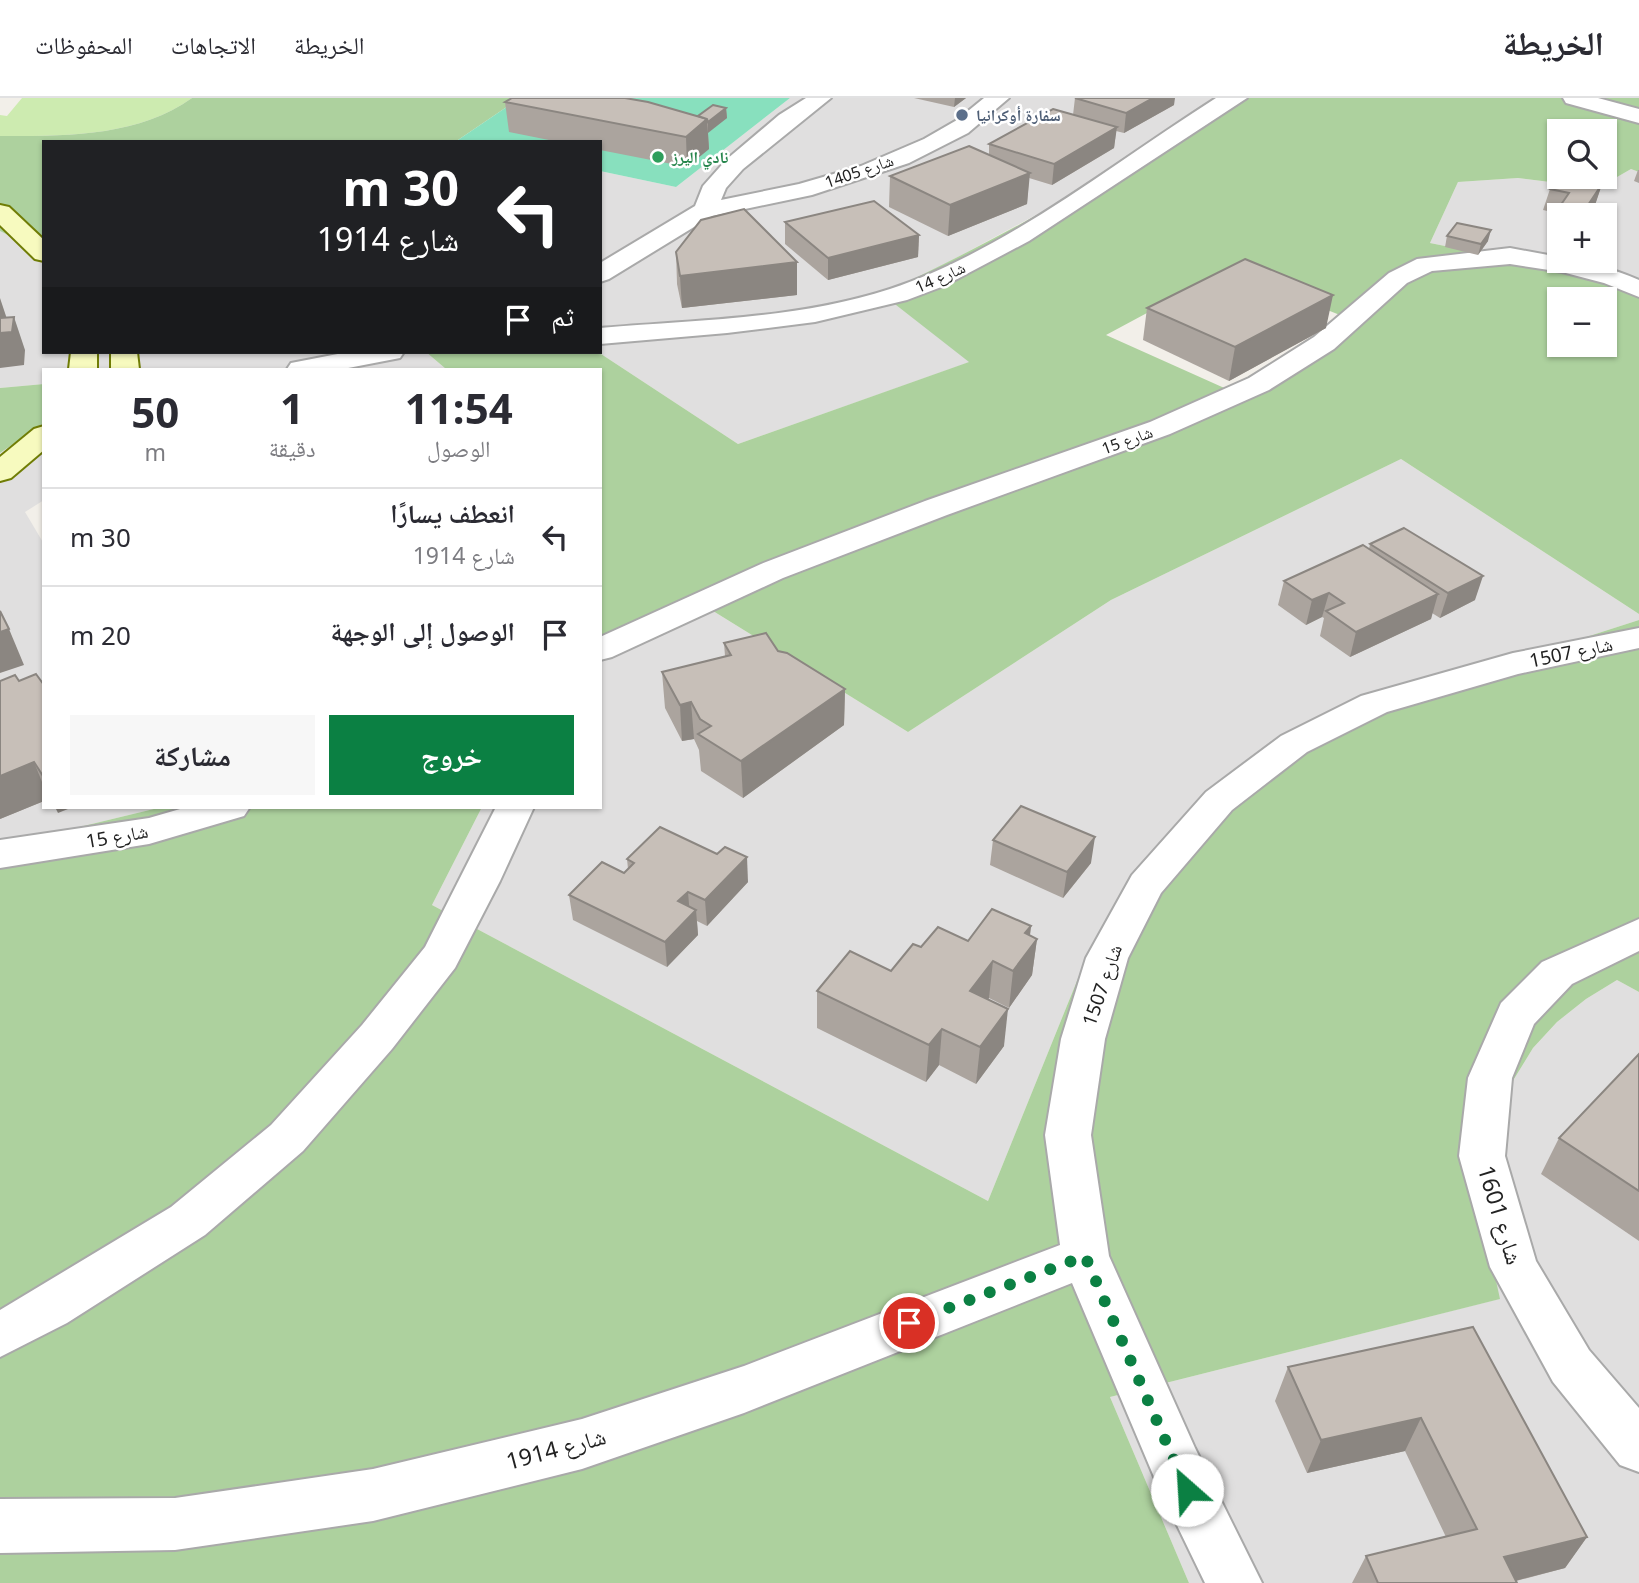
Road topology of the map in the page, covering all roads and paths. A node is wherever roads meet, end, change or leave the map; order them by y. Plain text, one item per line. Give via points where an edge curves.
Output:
1 (820, 98) edge
2 (998, 98) edge
3 (1236, 98) edge
4 (1574, 98) edge
5 (1639, 116) edge
6 (705, 210) junction
7 (0, 212) edge
8 (42, 252) edge
9 (602, 273) edge
10 (1639, 289) edge
11 (602, 336) edge
12 (380, 354) edge
13 (306, 368) edge
14 (42, 437) edge
15 (0, 472) edge
16 (42, 472) edge
17 (0, 502) edge
18 (1639, 638) edge
19 (602, 649) edge
20 (224, 809) edge
21 (513, 809) edge
22 (0, 853) edge
23 (1639, 934) edge
24 (1085, 1256) junction
25 (0, 1335) edge
26 (1639, 1447) edge
27 (0, 1526) edge
28 (1234, 1583) edge

1 - 6 street via 735,164 715,186
2 - 6 street, شارع 1405 via 962,127 908,154 792,192
3 - 11 street, شارع 14 via 995,251 936,281 890,298 831,310
4 - 5 street
6 - 9 street
7 - 8 main road
10 - 19 street, شارع 15 via 1563,265 1510,256 1426,264 1398,278 1324,343 1259,384 1160,428 772,571
12 - 13 street
14 - 15 main road
16 - 17 main road
18 - 24 street, شارع 1507 via 1513,664 1374,704 1294,744 1219,801 1146,884 1107,958 1083,1039 1068,1135
20 - 22 street, شارع 15 via 149,831
21 - 25 street via 440,957 377,1037 287,1138 188,1221
23 - 26 street, شارع 1601 via 1558,973 1516,1015 1490,1077 1482,1156 1514,1267 1571,1366
24 - 27 street, شارع 1914 via 744,1389 582,1444 373,1495 176,1524
24 - 28 street, شارع 1507 via 1176,1466

